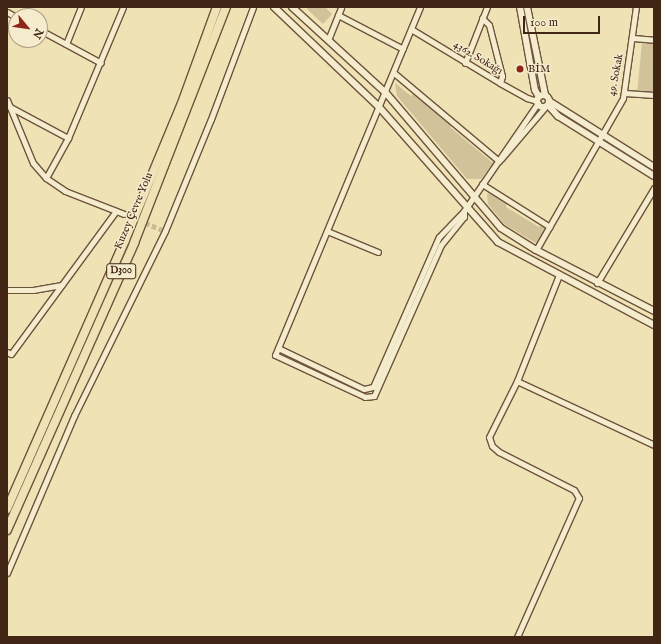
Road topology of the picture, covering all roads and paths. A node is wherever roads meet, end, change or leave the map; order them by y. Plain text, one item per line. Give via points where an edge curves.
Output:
1 (81, 7) edge
2 (123, 7) edge
3 (217, 7) edge
4 (226, 7) edge
5 (253, 7) edge
6 (274, 7) edge
7 (292, 7) edge
8 (341, 7) edge
9 (420, 7) edge
10 (487, 7) edge
11 (520, 7) edge
12 (527, 7) edge
13 (636, 7) edge
14 (338, 15) junction
15 (482, 18) junction
16 (411, 29) junction
17 (48, 34) edge
18 (633, 38) junction
19 (328, 40) junction
20 (654, 40) edge
21 (66, 44) junction
22 (403, 49) junction
23 (101, 63) junction
24 (465, 63) junction
25 (394, 73) junction
26 (500, 83) junction
27 (386, 92) junction
28 (625, 93) junction
29 (654, 94) edge
30 (540, 99) junction
31 (7, 100) edge
32 (548, 104) junction
33 (10, 107) junction
34 (379, 107) junction
35 (603, 135) junction
36 (68, 138) junction
37 (599, 142) junction
38 (499, 161) junction
39 (654, 167) edge
40 (654, 176) edge
41 (46, 178) junction
42 (482, 184) junction
43 (654, 188) edge
44 (474, 196) junction
45 (465, 209) junction
46 (116, 211) junction
47 (124, 214) tunnel mouth
48 (550, 226) junction
49 (327, 231) junction
50 (536, 250) junction
51 (378, 252) dead end
52 (559, 275) junction
53 (597, 283) junction
54 (62, 285) junction
55 (7, 290) edge
56 (654, 311) edge
57 (654, 325) edge
58 (278, 348) junction
59 (7, 352) edge
60 (517, 381) junction
61 (369, 390) junction
62 (372, 397) junction
63 (654, 445) edge
64 (7, 509) edge
65 (7, 530) edge
66 (7, 572) edge
67 (517, 637) edge

1 - 21 street
2 - 23 street
3 - 64 highway, Kuzey Çevre Yolu / D300 via 182,103 125,240
4 - 65 highway, Kuzey Çevre Yolu / D300 via 136,236
5 - 66 street via 165,231 74,416
6 - 34 street
7 - 19 street
8 - 14 street
9 - 16 street
10 - 15 street
11 - 30 street via 535,90
12 - 30 street
13 - 18 street, 49. Sokak
14 - 19 street
14 - 22 street
15 - 24 street
15 - 26 street via 489,25 502,76
16 - 22 street
16 - 24 street, 4362. Sokağı
17 - 21 street
18 - 20 street
18 - 28 street, 49. Sokak
19 - 27 street
21 - 23 street
22 - 25 street
23 - 36 street
24 - 26 street, 4362. Sokağı
25 - 27 street
25 - 38 street
26 - 30 street, 4362. Sokağı via 527,98
27 - 34 street
27 - 44 street
28 - 29 street
28 - 35 street, 49. Sokak
30 - 32 street
30 - 32 street via 542,107
30 - 38 street
31 - 33 street
32 - 35 street
32 - 37 street via 558,116
32 - 38 street
33 - 36 street
33 - 41 street via 33,163
34 - 45 street
34 - 49 street
35 - 37 street, 49. Sokak
35 - 39 street
36 - 41 street
37 - 40 street
37 - 48 street, 49. Sokak
38 - 42 street
41 - 46 street via 65,191
42 - 44 street
42 - 48 street
43 - 53 street
44 - 45 street
44 - 50 street via 501,228
45 - 52 street via 503,246
45 - 61 street via 436,242 374,386
45 - 62 street via 464,217 441,246 378,392
46 - 47 street
46 - 54 street
48 - 50 street, 49. Sokak
49 - 51 street
49 - 58 street
50 - 53 street
52 - 57 street
52 - 60 street
53 - 56 street
54 - 55 street via 33,290
54 - 59 street via 11,354
58 - 61 street
58 - 62 street via 275,355 365,397
60 - 63 street
60 - 67 street via 489,437 491,444 499,452 574,490 579,498
61 - 62 street

